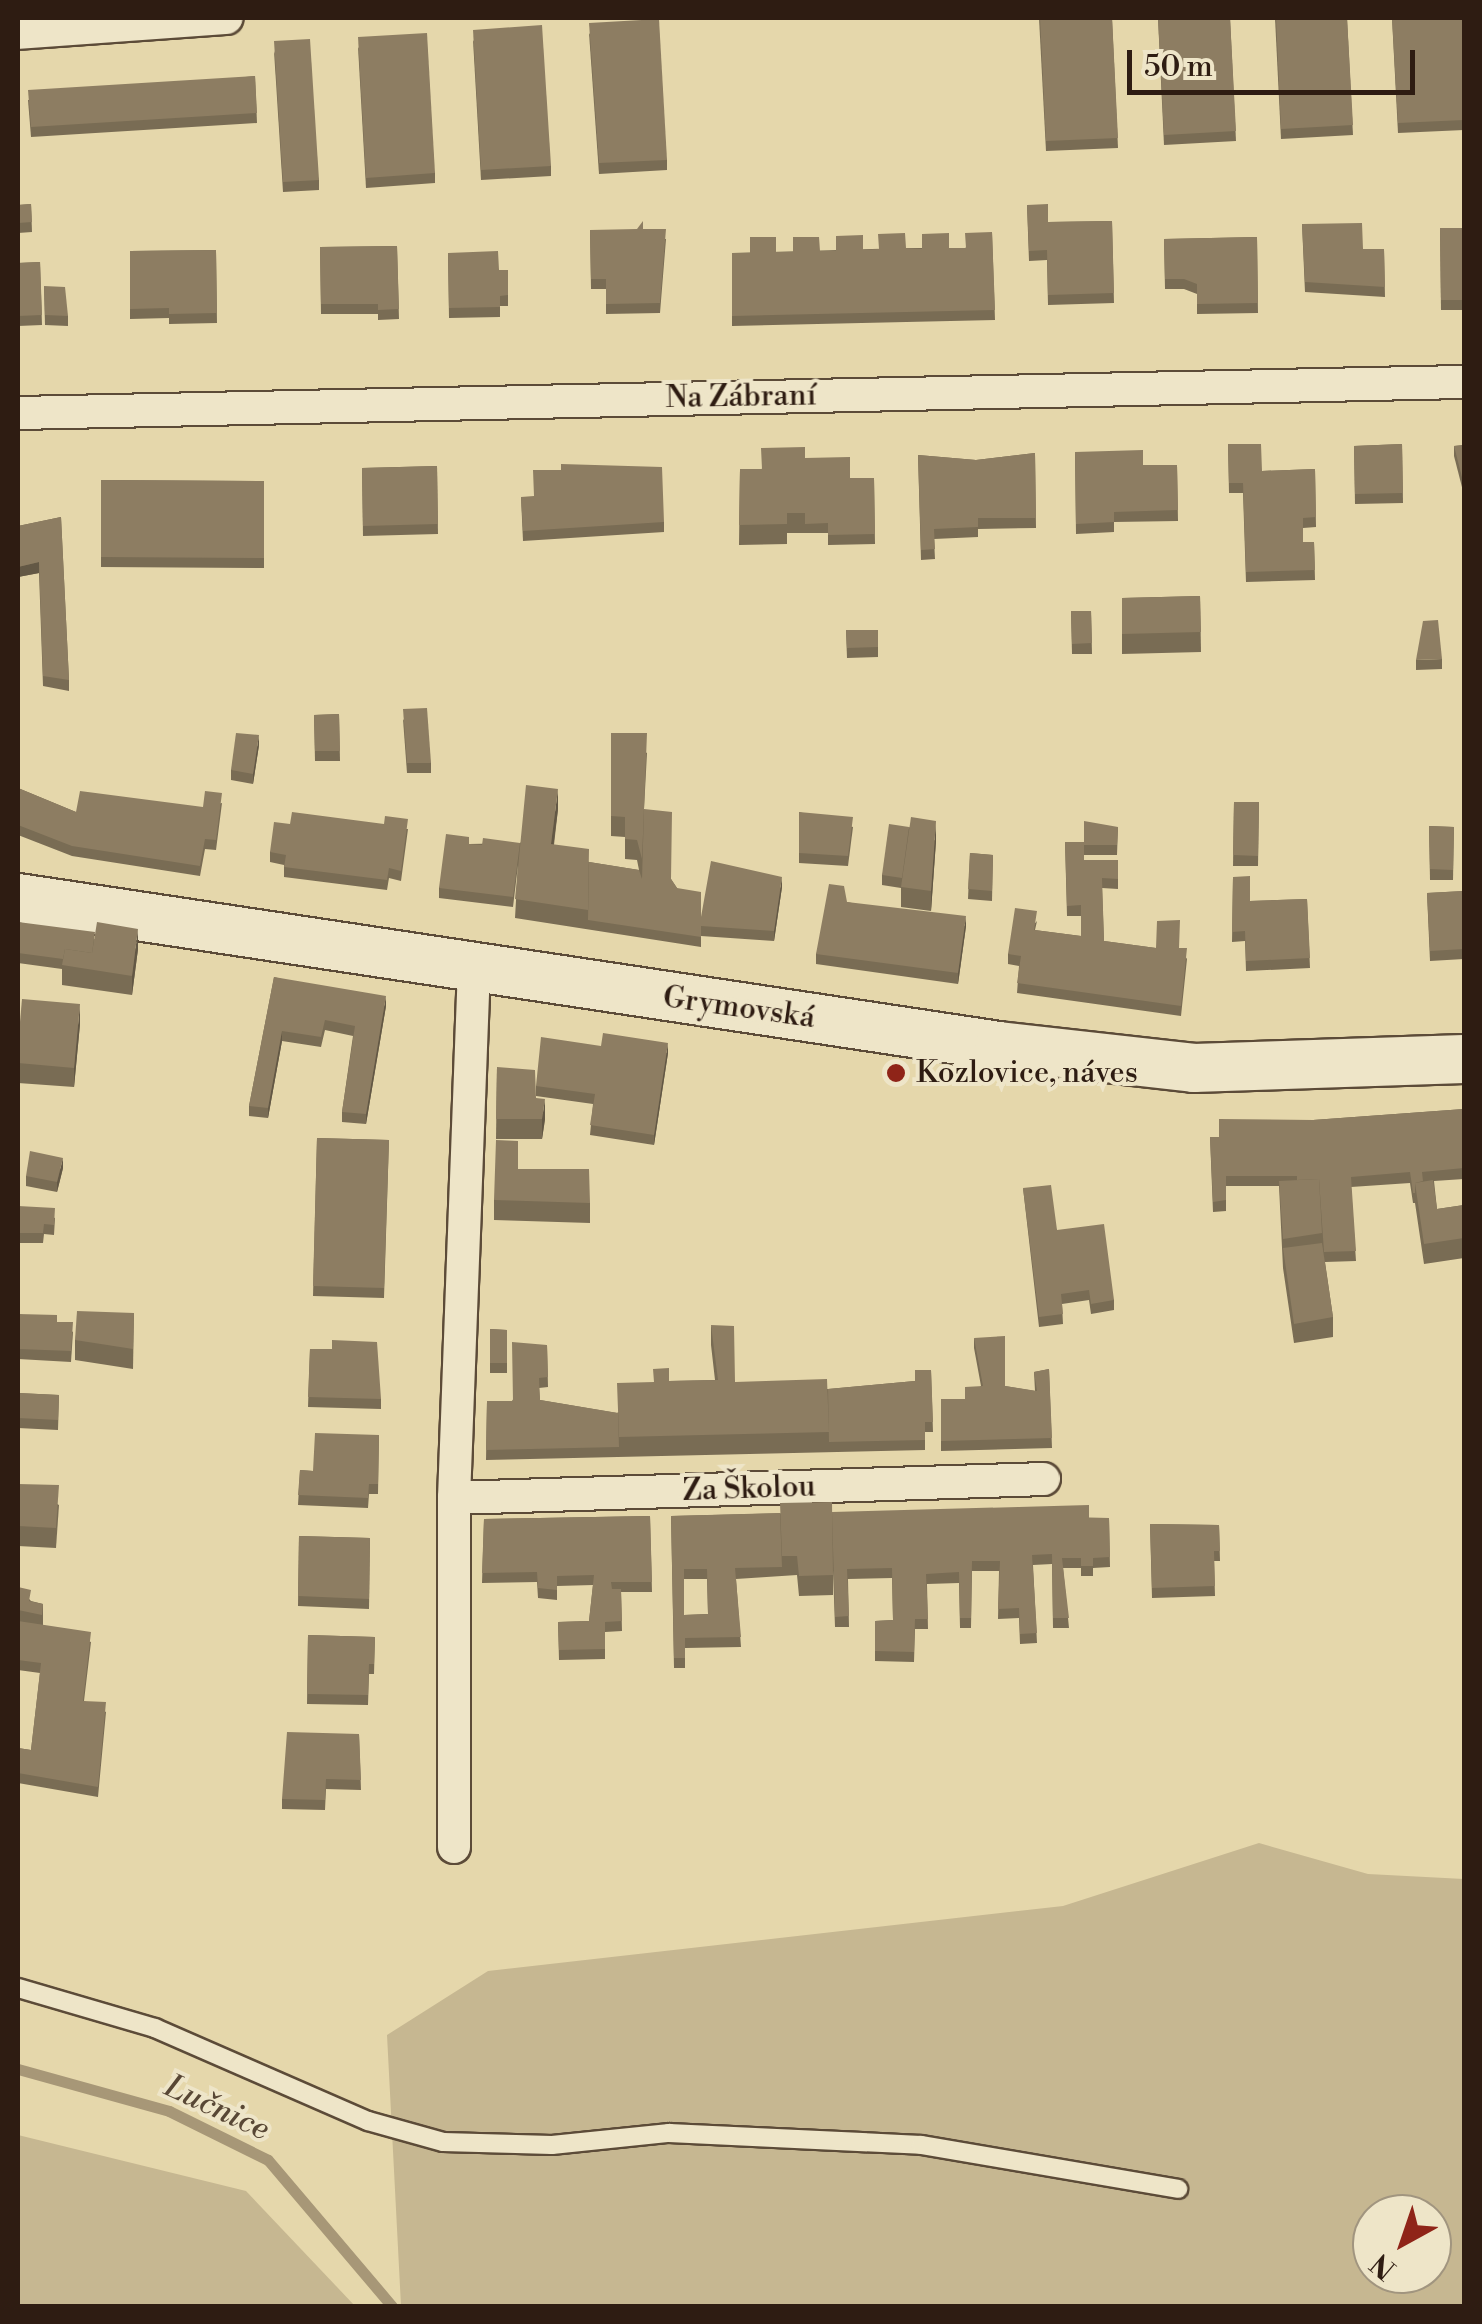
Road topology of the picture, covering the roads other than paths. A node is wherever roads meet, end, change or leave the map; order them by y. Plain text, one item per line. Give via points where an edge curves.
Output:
1 (226, 18) edge
2 (18, 33) edge
3 (1464, 382) edge
4 (18, 413) edge
5 (18, 898) edge
6 (474, 968) junction
7 (1464, 1059) edge
8 (1044, 1479) dead end
9 (454, 1498) junction
10 (454, 1847) dead end
11 (18, 1988) edge
12 (1178, 2189) dead end

1 - 2 street
3 - 4 street, Na Zábraní
5 - 6 main road, Grymovská
6 - 7 main road, Grymovská via 1194,1068
6 - 9 street
8 - 9 street, Za Školou
9 - 10 street
11 - 12 lane via 155,2028 368,2120 442,2142 552,2145 669,2133 921,2144

